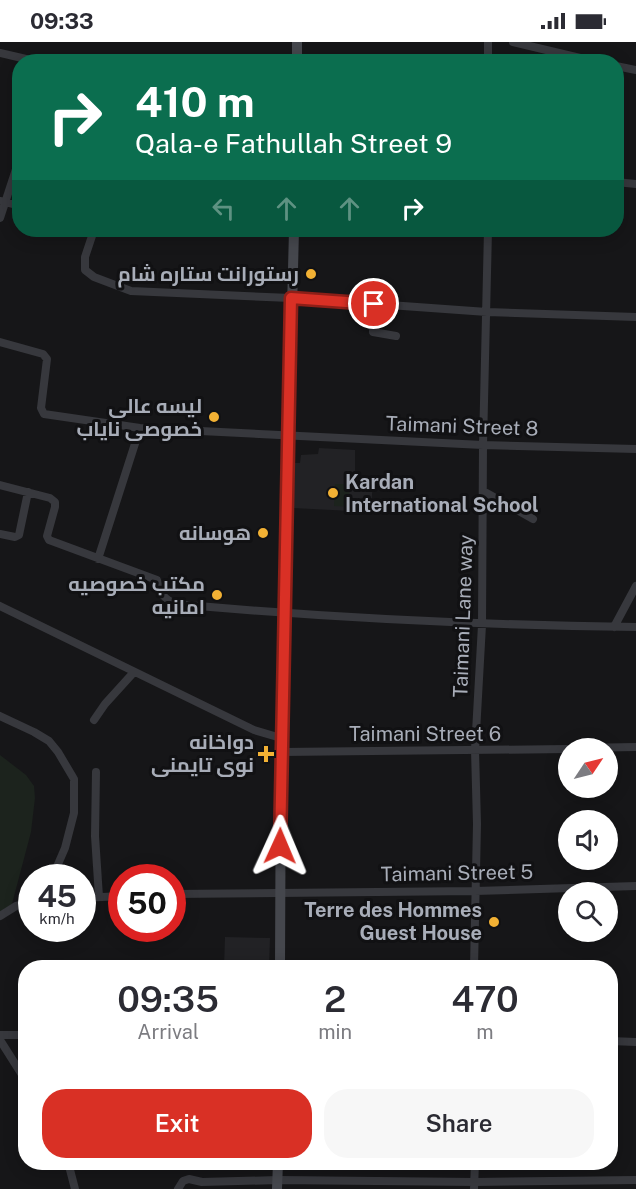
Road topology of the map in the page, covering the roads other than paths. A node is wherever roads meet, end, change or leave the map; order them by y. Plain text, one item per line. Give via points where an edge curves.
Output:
1 (513, 42) edge
2 (563, 54) edge
3 (12, 177) edge
4 (2, 201) edge
5 (0, 218) edge
6 (92, 237) edge
7 (294, 237) edge
8 (488, 237) edge
9 (291, 298) junction
10 (374, 304) junction
11 (487, 312) junction
12 (636, 317) edge
13 (396, 336) dead end
14 (0, 342) edge
15 (140, 428) junction
16 (288, 435) junction
17 (483, 445) junction
18 (636, 449) edge
19 (0, 486) edge
20 (483, 491) junction
21 (28, 492) junction
22 (533, 519) dead end
23 (0, 534) edge
24 (98, 559) junction
25 (636, 586) edge
26 (0, 606) edge
27 (284, 614) junction
28 (482, 625) junction
29 (614, 627) junction
30 (636, 627) edge
31 (134, 672) junction
32 (0, 716) edge
33 (94, 720) dead end
34 (281, 738) junction
35 (618, 747) edge
36 (636, 747) edge
37 (558, 749) edge
38 (475, 750) junction
39 (282, 752) junction
40 (96, 772) dead end
41 (58, 864) edge
42 (636, 886) edge
43 (475, 891) junction
44 (279, 892) junction
45 (186, 894) edge
46 (96, 897) edge
47 (99, 897) junction
48 (108, 897) edge
49 (18, 906) edge
50 (0, 916) edge
51 (280, 960) edge
52 (474, 960) edge
53 (0, 1035) edge
54 (18, 1035) edge
55 (0, 1040) edge
56 (618, 1041) edge
57 (636, 1041) edge
58 (18, 1068) edge
59 (70, 1170) edge
60 (475, 1170) edge
61 (636, 1180) edge
62 (278, 1184) edge
63 (475, 1186) edge
64 (75, 1189) edge
65 (178, 1189) edge

1 - 2 street
3 - 4 street
4 - 5 street
6 - 9 street via 85,270 111,285 132,291
7 - 9 main road
8 - 11 street, Taimani Lane way
9 - 10 street
9 - 16 main road
10 - 11 street
10 - 13 street via 373,333
11 - 12 street
11 - 17 street, Taimani Lane way
14 - 15 street, Taimani Street 8 via 43,354 47,359 41,408 44,414
15 - 16 street, Taimani Street 8
15 - 24 street
16 - 17 street, Taimani Street 8
16 - 27 main road
17 - 18 street, Taimani Street 8
17 - 20 street, Taimani Lane way
19 - 21 street
20 - 22 street
20 - 28 street, Taimani Lane way
21 - 23 street via 19,535
21 - 24 street via 55,501 49,540
24 - 27 street via 157,580 165,599 176,604
25 - 29 street
26 - 31 street
27 - 28 street
27 - 34 main road
28 - 29 street
28 - 38 street, Taimani Lane way
29 - 30 street
31 - 33 street
31 - 34 street via 254,730
32 - 41 street via 48,741 74,778 74,813
34 - 39 main road
35 - 36 street
37 - 38 street, Taimani Street 6
38 - 39 street, Taimani Street 6
38 - 43 street, Taimani Lane way
39 - 44 main road
40 - 47 street
42 - 43 street, Taimani Street 5
43 - 44 street, Taimani Street 5
43 - 52 street, Taimani Lane way
44 - 45 street, Taimani Street 5
44 - 51 main road
46 - 47 street
47 - 48 street
49 - 50 street
53 - 54 street
55 - 58 street
56 - 57 street
59 - 64 street
60 - 63 street
61 - 63 street
62 - 63 street
62 - 65 street via 189,1179

